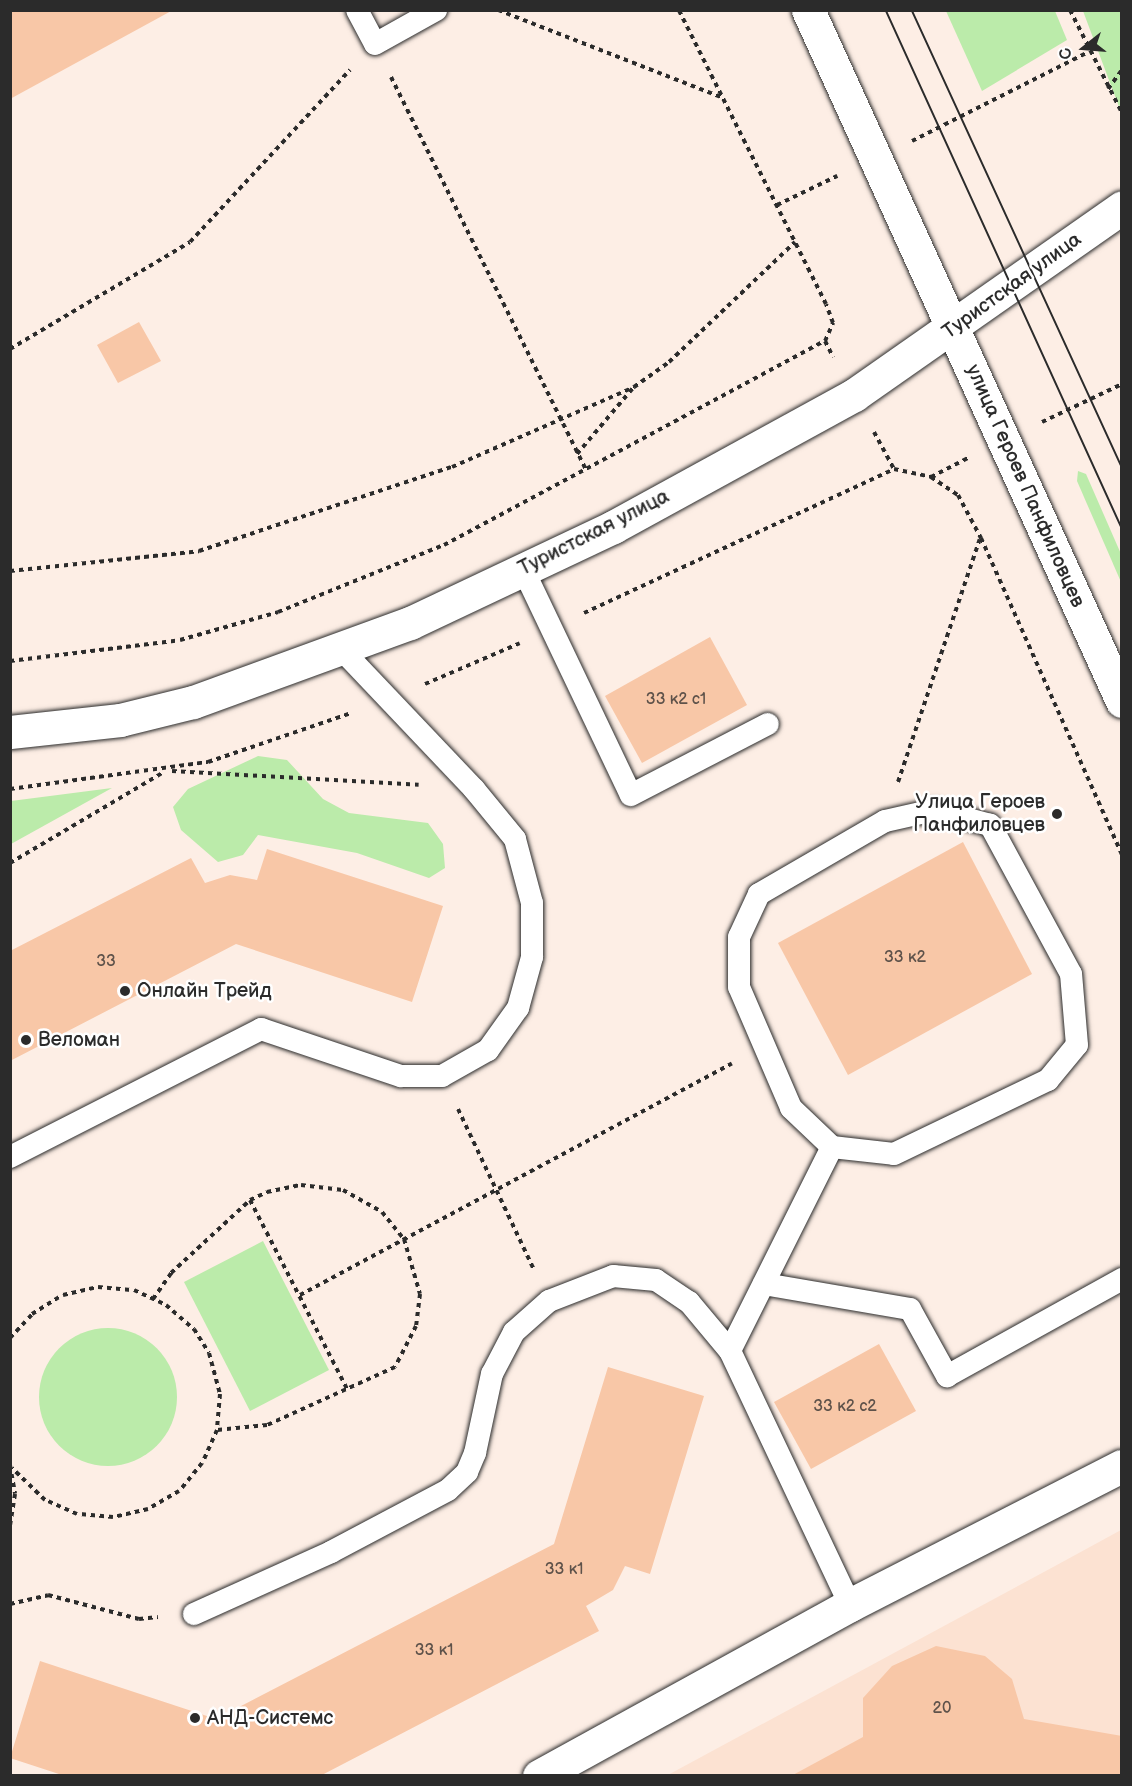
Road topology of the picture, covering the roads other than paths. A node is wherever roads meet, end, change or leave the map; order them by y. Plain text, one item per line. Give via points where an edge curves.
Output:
1 (357, 10) edge
2 (436, 10) edge
3 (808, 10) edge
4 (1121, 209) edge
5 (955, 329) junction
6 (523, 569) junction
7 (343, 651) junction
8 (1122, 701) edge
9 (768, 724) dead end
10 (10, 732) edge
11 (832, 1147) junction
12 (10, 1157) edge
13 (1122, 1279) edge
14 (764, 1284) junction
15 (730, 1351) junction
16 (1122, 1466) edge
17 (850, 1605) junction
18 (194, 1614) road end
19 (539, 1776) edge

1 - 2 lane via 375,44
3 - 5 main road, улица Героев Панфиловцев
4 - 5 main road, Туристская улица
5 - 6 main road, Туристская улица via 844,401 613,527
5 - 8 main road, улица Героев Панфиловцев
6 - 7 main road, Туристская улица
6 - 9 lane via 631,795
7 - 10 main road, Туристская улица via 193,702 120,720
7 - 12 lane via 474,789 515,839 532,903 532,957 518,1008 488,1050 442,1076 402,1076 261,1029
11 - 11 lane via 791,1108 739,987 739,937 759,894 885,821 934,810 990,825 1071,974 1077,1045 1048,1080 894,1154
11 - 14 lane
13 - 14 lane via 947,1376 910,1310
14 - 15 lane
15 - 17 lane
15 - 18 lane via 689,1302 656,1280 613,1276 549,1301 514,1332 492,1374 475,1453 467,1472 448,1490 331,1552
16 - 17 main road
17 - 19 main road

